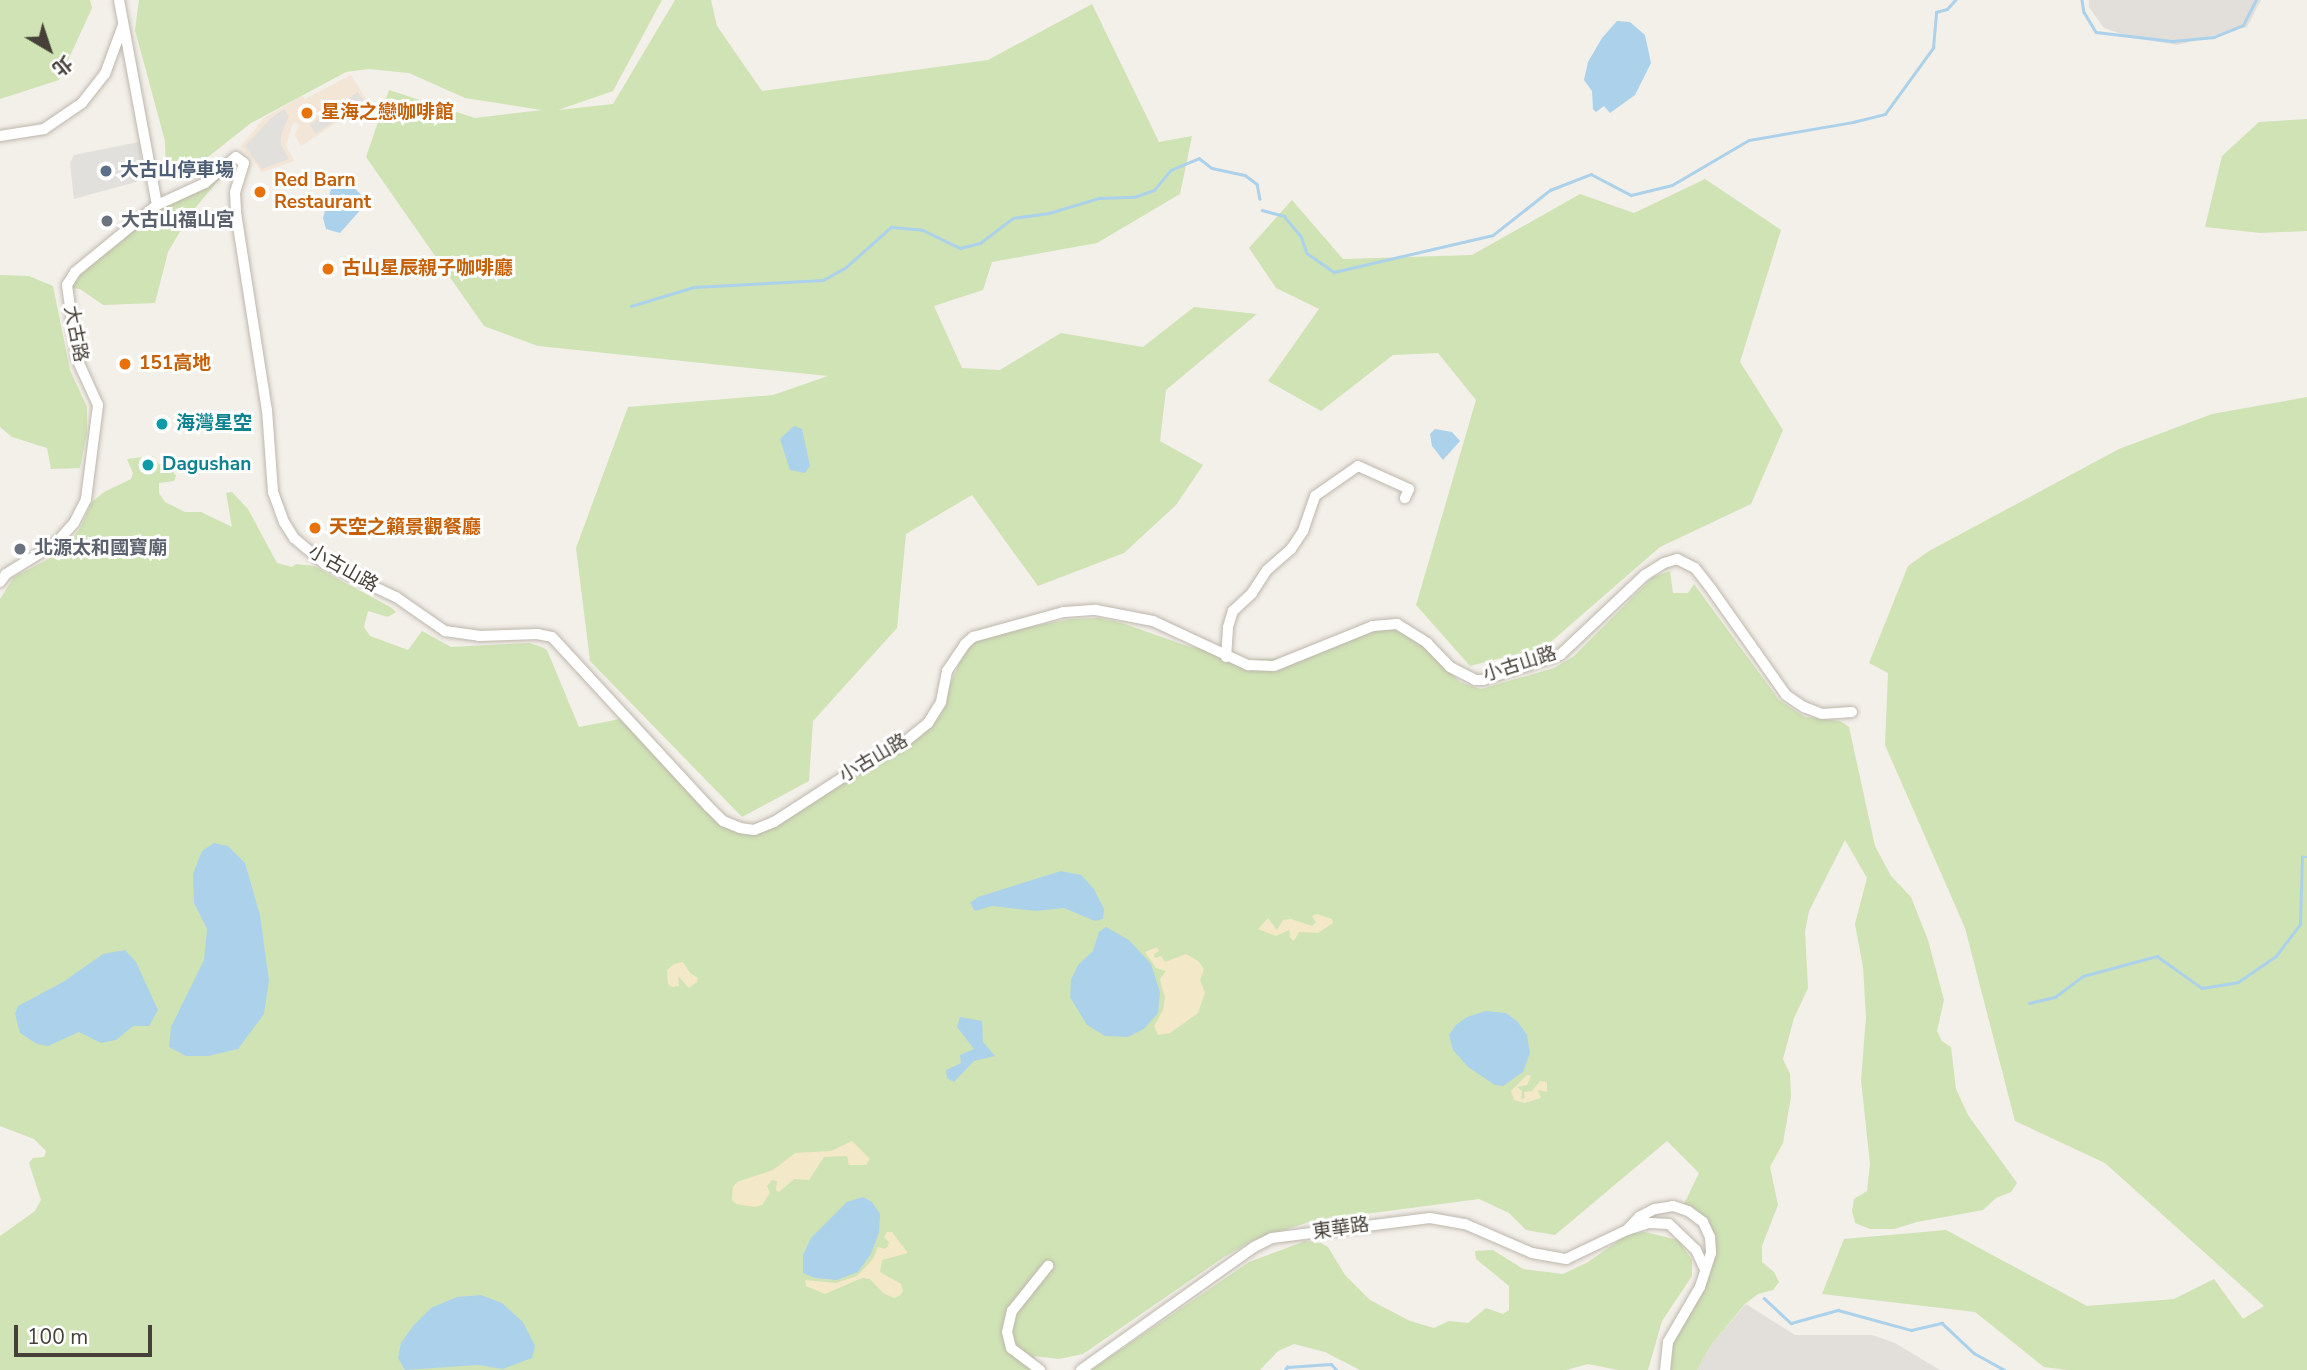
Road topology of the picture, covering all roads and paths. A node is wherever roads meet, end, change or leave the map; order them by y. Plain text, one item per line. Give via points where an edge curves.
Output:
1 (119, 0) edge
2 (123, 25) junction
3 (0, 136) edge
4 (157, 205) junction
5 (1405, 498) dead end
6 (0, 582) edge
7 (1226, 657) junction
8 (1852, 712) dead end
9 (1627, 1230) junction
10 (1048, 1266) dead end
11 (1705, 1269) junction
12 (1040, 1370) edge
13 (1081, 1370) edge
14 (1665, 1370) edge

1 - 2 street
2 - 3 street via 105,74 82,103 44,129
2 - 4 street
4 - 6 street, 大古路 via 75,272 67,285 76,359 98,405 86,499 74,523 56,543
4 - 7 street, 小古山路 via 205,183 236,157 244,163 235,192 236,213 267,410 273,492 294,538 324,563 396,597 446,631 552,637 723,821 754,830 774,822 908,740 928,723 941,702 947,671 965,644 981,632 1064,612 1096,610 1153,621
5 - 7 street via 1409,489 1359,466 1315,496 1303,531 1291,549 1233,611 1227,627
7 - 8 street, 小古山路 via 1248,665 1274,666 1389,623 1427,643 1458,673 1483,680 1560,655 1645,575 1677,559 1695,568 1713,590 1786,695 1822,714
9 - 11 street, 東華路 via 1649,1223 1669,1224 1696,1250
9 - 11 street, 東華路 via 1655,1209 1673,1206 1688,1211 1703,1222 1710,1237
9 - 13 street, 東華路 via 1566,1259 1532,1253 1465,1224 1430,1218 1272,1238
10 - 12 street via 1012,1311 1007,1332 1011,1348
11 - 14 street, 東華路 via 1700,1287 1668,1342

